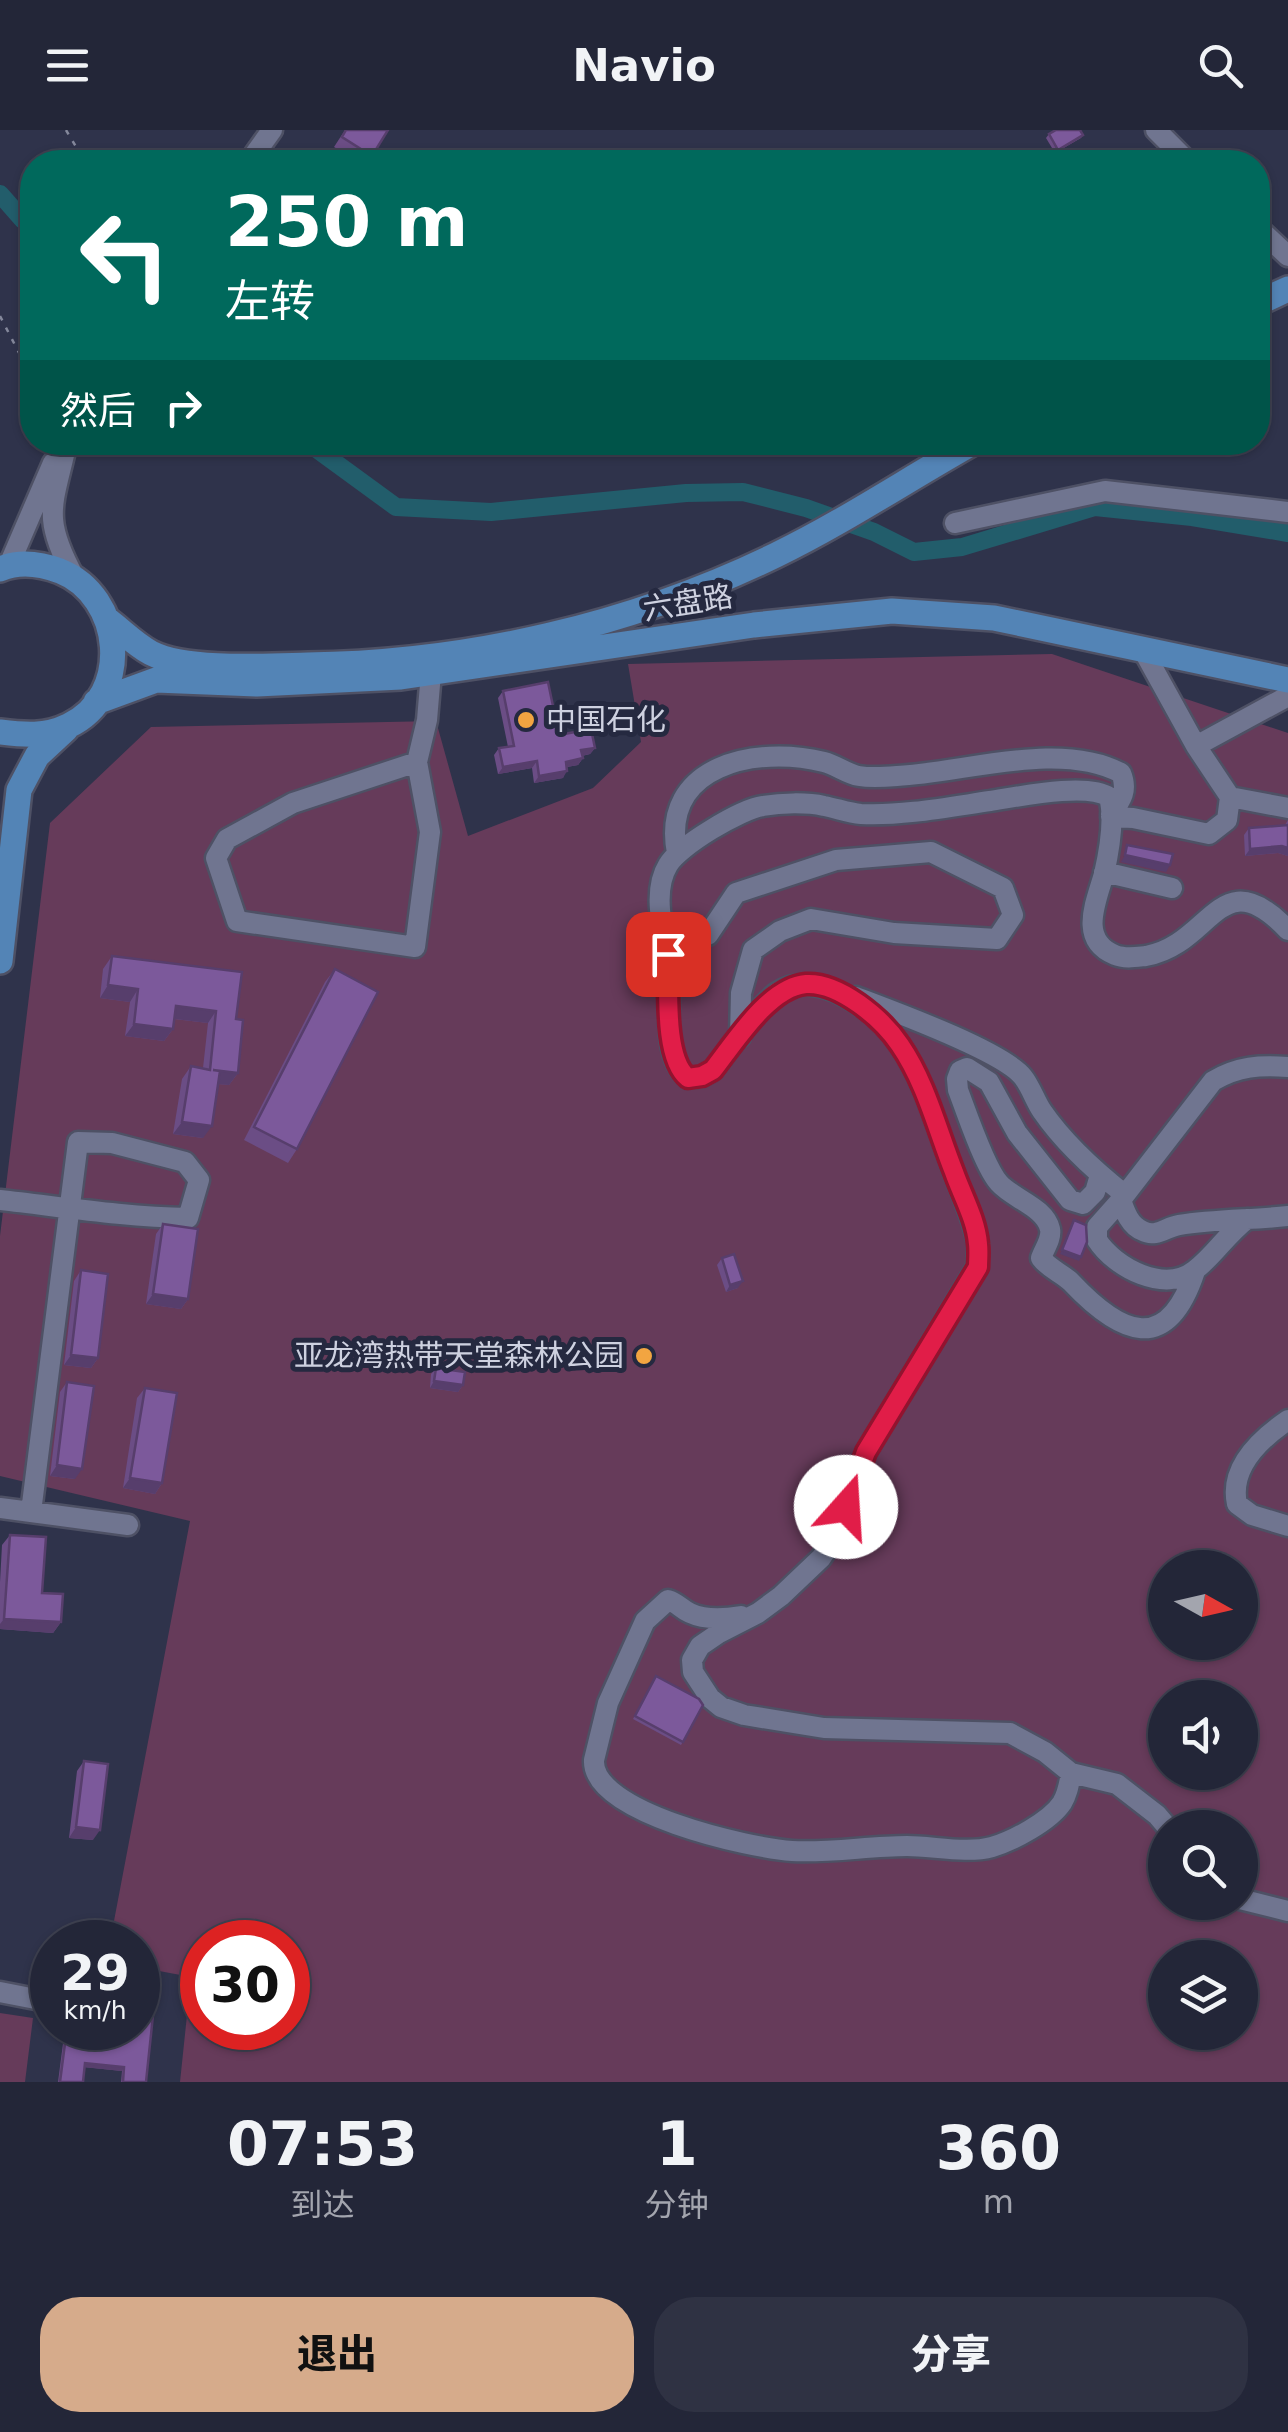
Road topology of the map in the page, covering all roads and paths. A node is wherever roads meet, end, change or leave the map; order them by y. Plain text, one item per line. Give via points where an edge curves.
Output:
1 (1156, 130) edge
2 (1176, 150) edge
3 (0, 316) edge
4 (20, 355) edge
5 (58, 455) edge
6 (62, 455) edge
7 (951, 455) edge
8 (1288, 512) edge
9 (955, 523) dead end
10 (5, 567) edge
11 (74, 577) junction
12 (109, 620) junction
13 (1143, 650) junction
14 (431, 673) junction
15 (1288, 693) edge
16 (96, 702) junction
17 (68, 726) junction
18 (0, 732) edge
19 (1196, 746) junction
20 (418, 762) junction
21 (1230, 797) junction
22 (1288, 808) edge
23 (1111, 816) junction
24 (677, 853) junction
25 (1104, 872) junction
26 (1172, 888) dead end
27 (1288, 930) edge
28 (666, 944) junction
29 (0, 961) edge
30 (827, 986) junction
31 (740, 1036) junction
32 (1288, 1067) edge
33 (1100, 1175) junction
34 (1122, 1197) junction
35 (0, 1200) edge
36 (69, 1208) junction
37 (1288, 1216) edge
38 (1249, 1218) junction
39 (1195, 1270) junction
40 (1288, 1420) edge
41 (0, 1508) edge
42 (32, 1512) junction
43 (128, 1526) dead end
44 (1288, 1526) edge
45 (758, 1614) junction
46 (1071, 1774) junction
47 (1150, 1810) edge
48 (1258, 1904) edge
49 (1288, 1911) edge
50 (0, 1992) edge
51 (30, 1998) edge

1 - 2 street
3 - 4 path
5 - 10 street
6 - 11 street via 51,515
7 - 12 main road, 六盘路 via 778,554 646,609 527,640 312,665 187,662 149,652
8 - 9 street via 1104,491
10 - 11 main road via 43,564
11 - 12 main road, 六盘路
12 - 16 main road via 113,663
13 - 14 main road, 六盘路 via 994,618 892,611
13 - 15 main road, 六盘路
13 - 19 street
14 - 16 main road, 六盘路 via 334,683 156,680
14 - 20 street
15 - 19 street
16 - 17 main road
17 - 18 main road via 35,736
17 - 29 main road via 37,756 19,790
19 - 21 street
20 - 20 street via 293,803 228,839 216,858 237,921 415,947 430,832
21 - 22 street
21 - 23 street via 1227,820 1208,834
23 - 24 street via 1109,797 1090,791 860,814 804,804 762,806
23 - 24 street via 1126,784 1121,773 1090,760 995,761 936,773 858,776 825,762 776,757 729,762 695,780 672,829
23 - 25 street
24 - 28 street via 665,868 662,888 659,924
25 - 26 street
25 - 27 street via 1092,927 1098,944 1114,955 1170,948 1232,901 1253,901
28 - 31 street via 678,1070 688,1078 713,1070
28 - 31 street via 708,935 736,893 836,860 931,852 1003,888 1012,915 997,940 811,919 780,930 753,950
30 - 31 street via 805,984 778,993
30 - 33 street via 1010,1066
30 - 45 street via 886,1030 914,1070 972,1217 978,1267 866,1452 834,1537 808,1574
32 - 34 street via 1257,1065 1213,1081
33 - 34 street
33 - 39 street via 1083,1204 1070,1200 1017,1133 989,1082 967,1068 960,1071 958,1090 996,1180 1050,1227 1041,1258 1084,1298 1120,1324 1142,1330 1174,1315
34 - 38 street via 1128,1218 1156,1234 1172,1226
34 - 39 street via 1097,1227 1104,1250 1154,1277 1170,1280
35 - 36 street
36 - 36 street via 188,1218 199,1180 185,1162 112,1143 78,1142
36 - 42 street
37 - 38 street
38 - 39 street
40 - 44 street via 1252,1451 1234,1489 1237,1504
41 - 42 street
42 - 43 street
45 - 46 street via 700,1646 692,1660 700,1686 720,1707 824,1728 1010,1734
45 - 46 street via 721,1619 668,1600 654,1610 608,1702 593,1767 602,1784 670,1822 751,1845 794,1851 990,1848 1060,1806
46 - 47 street via 1116,1784
48 - 49 street
50 - 51 street

